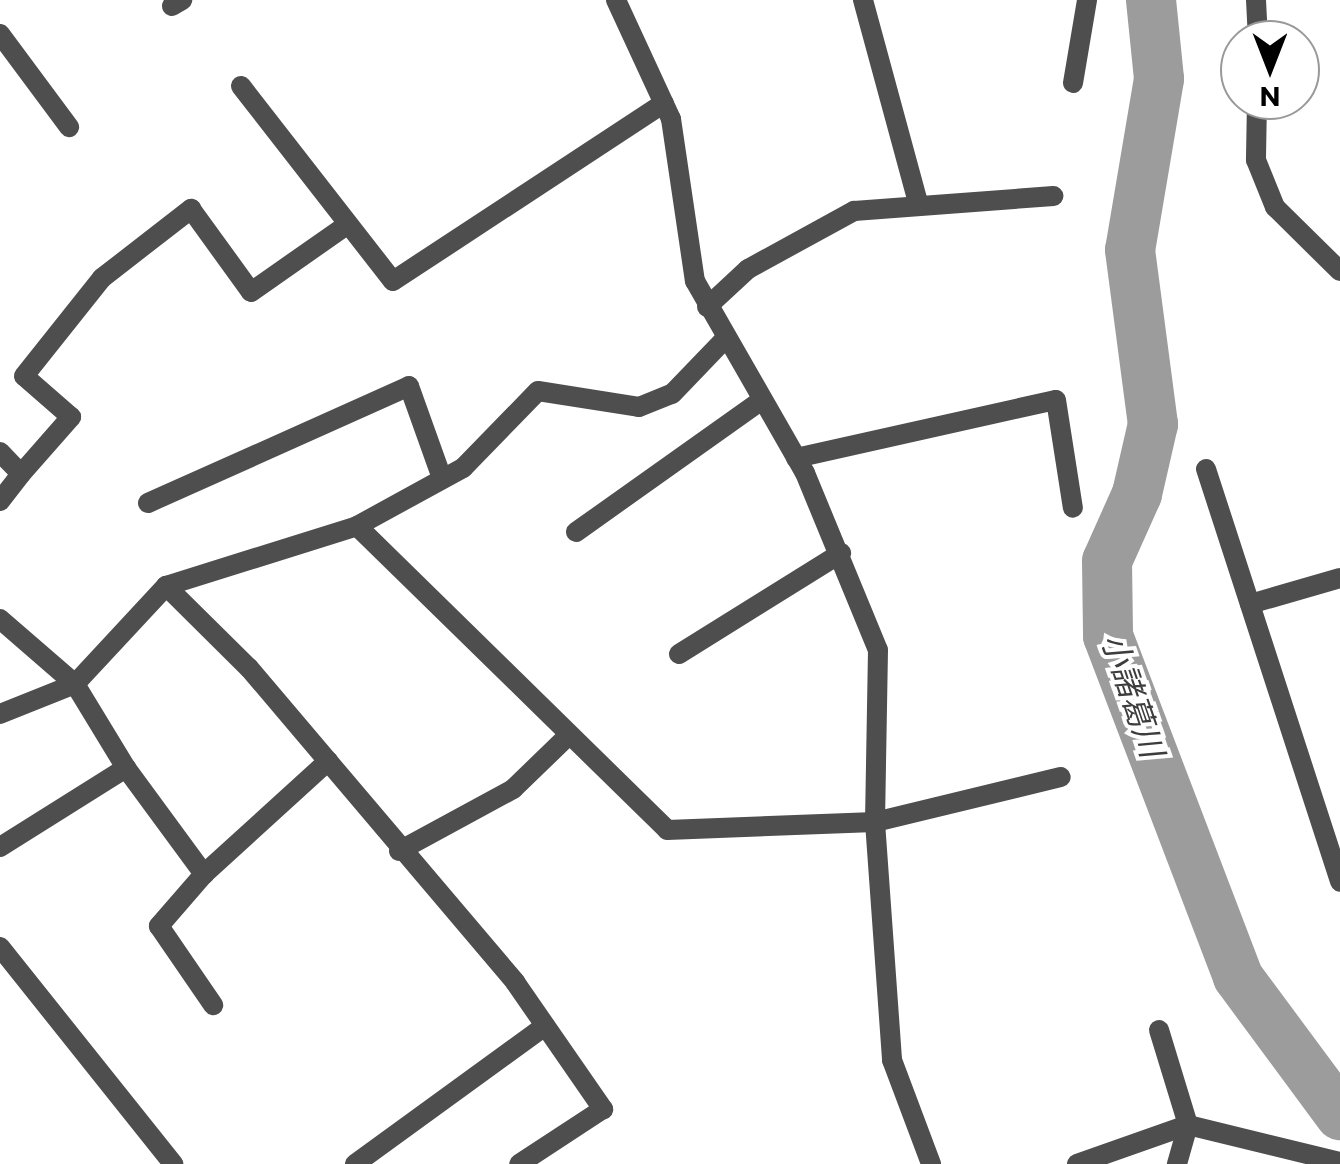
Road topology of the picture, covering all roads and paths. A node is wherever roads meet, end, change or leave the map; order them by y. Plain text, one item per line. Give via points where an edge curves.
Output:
1 (616, 0) edge
2 (863, 0) edge
3 (1087, 0) edge
4 (0, 34) edge
5 (1073, 83) dead end
6 (241, 86) dead end
7 (664, 103) junction
8 (1257, 120) edge
9 (68, 127) dead end
10 (1053, 196) dead end
11 (919, 206) junction
12 (348, 224) junction
13 (1340, 271) edge
14 (707, 307) junction
15 (723, 341) junction
16 (760, 402) junction
17 (0, 452) edge
18 (796, 458) junction
19 (1206, 468) dead end
20 (21, 474) junction
21 (442, 478) junction
22 (0, 501) edge
23 (148, 503) dead end
24 (1074, 508) dead end
25 (357, 526) junction
26 (576, 532) dead end
27 (841, 553) junction
28 (1340, 578) edge
29 (166, 586) junction
30 (1250, 604) junction
31 (0, 619) edge
32 (679, 654) dead end
33 (75, 684) junction
34 (0, 714) edge
35 (569, 735) junction
36 (328, 761) junction
37 (126, 768) junction
38 (1061, 777) dead end
39 (876, 822) junction
40 (0, 847) edge
41 (399, 851) junction
42 (204, 874) junction
43 (1340, 882) edge
44 (0, 947) edge
45 (213, 1005) dead end
46 (545, 1026) junction
47 (1159, 1030) dead end
48 (1188, 1125) junction
49 (1340, 1162) edge
50 (173, 1164) edge
51 (355, 1164) edge
52 (519, 1164) edge
53 (932, 1164) edge
54 (1077, 1164) edge
55 (1177, 1164) edge

1 - 7 street
2 - 11 street
3 - 5 street
4 - 9 street
6 - 12 street
7 - 12 street via 393,281
7 - 14 street
8 - 13 street via 1256,160 1275,208
10 - 11 street
11 - 14 street via 854,211 813,230
12 - 20 street via 250,292 190,209 102,278 24,376 71,416
14 - 15 street
15 - 16 street
15 - 21 street via 672,394 639,407 538,391
16 - 18 street
16 - 26 street
17 - 20 street
18 - 24 street via 1056,400
18 - 27 street
19 - 30 street
20 - 22 street
21 - 23 street via 410,386
21 - 25 street
25 - 29 street
25 - 35 street
27 - 32 street
27 - 39 street via 878,650
28 - 30 street
29 - 33 street
29 - 36 street
30 - 43 street
31 - 33 street
33 - 34 street
33 - 37 street
35 - 39 street via 666,830
35 - 41 street via 513,789
36 - 41 street
36 - 42 street
37 - 40 street
37 - 42 street
38 - 39 street
39 - 53 street via 892,1060
41 - 46 street
42 - 45 street via 159,926
44 - 50 street
46 - 51 street
46 - 52 street via 603,1109
47 - 48 street
48 - 49 street
48 - 54 street
48 - 55 street

